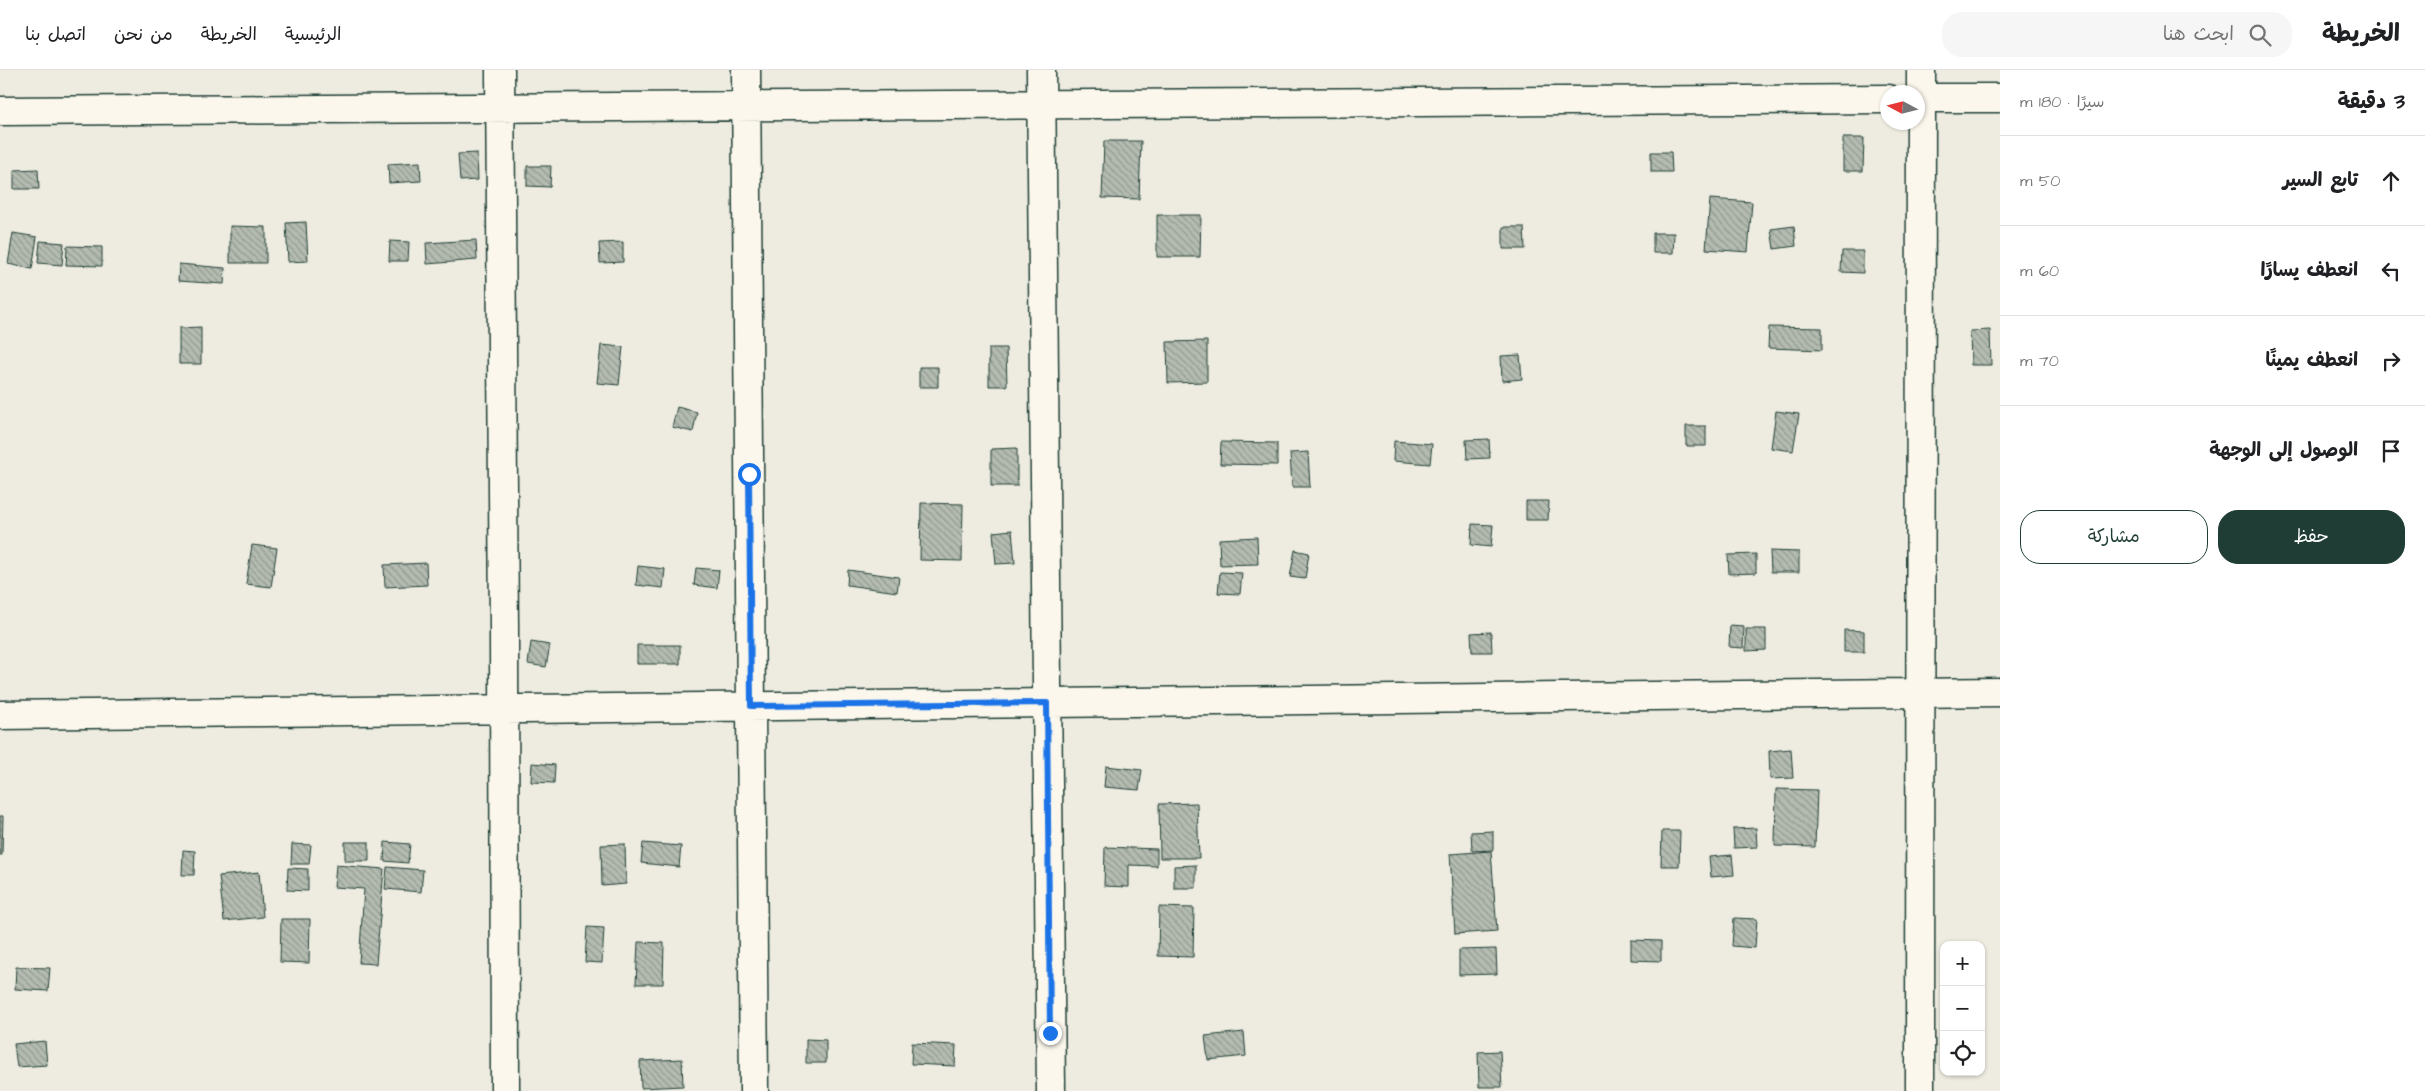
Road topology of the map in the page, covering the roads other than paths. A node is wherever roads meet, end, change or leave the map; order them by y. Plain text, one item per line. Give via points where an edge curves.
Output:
1 (500, 70) edge
2 (746, 70) edge
3 (1041, 70) edge
4 (1921, 70) edge
5 (1920, 85) edge
6 (1925, 98) edge
7 (2000, 98) edge
8 (1880, 99) edge
9 (1041, 104) junction
10 (746, 106) junction
11 (500, 108) junction
12 (0, 111) edge
13 (1919, 130) edge
14 (2000, 692) edge
15 (1920, 693) junction
16 (1047, 703) junction
17 (751, 706) junction
18 (504, 710) junction
19 (0, 716) edge
20 (505, 1091) edge
21 (754, 1091) edge
22 (1051, 1091) edge
23 (1920, 1091) edge

1 - 11 street
2 - 10 street
3 - 9 street
4 - 5 street
6 - 7 street
8 - 9 street
9 - 10 street
9 - 16 street
10 - 11 street
10 - 17 street
11 - 12 street
11 - 18 street
13 - 15 street
14 - 15 street
15 - 16 street
15 - 23 street
16 - 17 street
16 - 22 street
17 - 18 street
17 - 21 street
18 - 19 street
18 - 20 street

